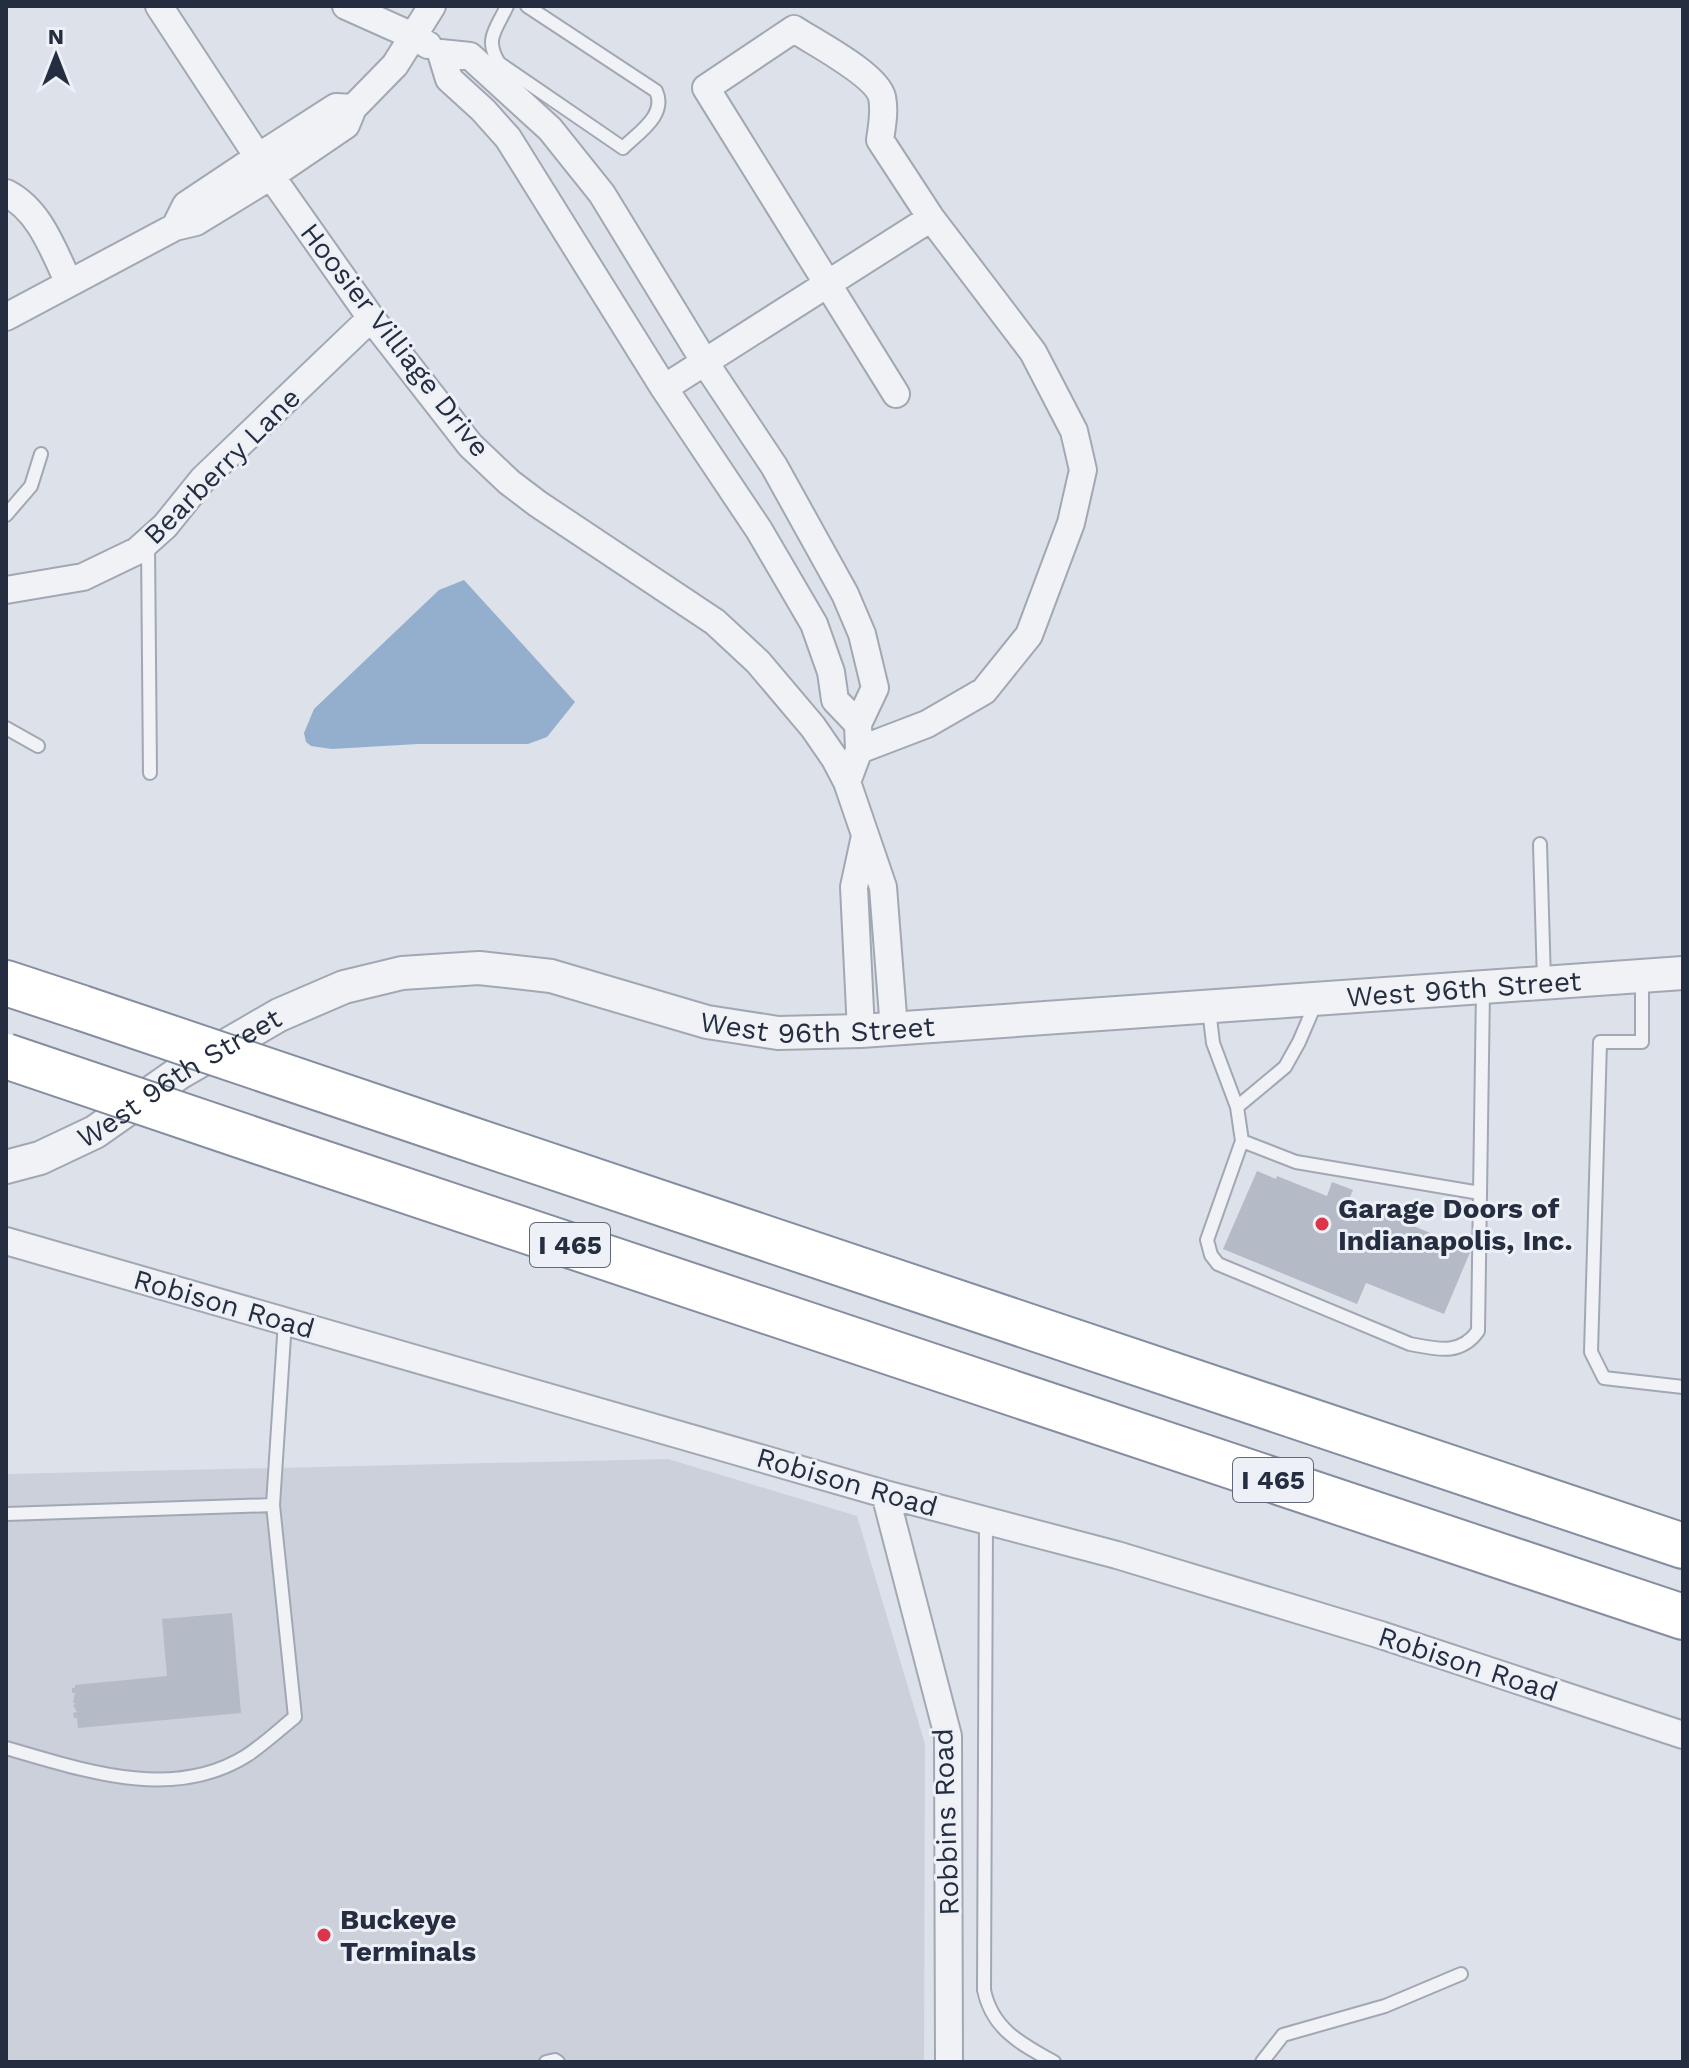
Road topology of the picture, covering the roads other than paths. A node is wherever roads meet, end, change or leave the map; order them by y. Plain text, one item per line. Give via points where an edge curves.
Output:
1 (159, 6) edge
2 (346, 6) edge
3 (432, 6) edge
4 (507, 6) edge
5 (527, 6) edge
6 (413, 36) junction
7 (441, 53) junction
8 (264, 167) junction
9 (6, 193) edge
10 (931, 218) junction
11 (69, 283) junction
12 (827, 284) junction
13 (6, 317) edge
14 (371, 318) junction
15 (704, 361) junction
16 (664, 388) junction
17 (896, 394) dead end
18 (41, 454) dead end
19 (6, 515) edge
20 (148, 542) junction
21 (6, 590) edge
22 (6, 728) edge
23 (858, 737) junction
24 (38, 746) dead end
25 (150, 773) dead end
26 (847, 782) junction
27 (865, 836) junction
28 (1540, 844) dead end
29 (1683, 973) edge
30 (1642, 975) junction
31 (1544, 982) junction
32 (6, 983) edge
33 (1483, 987) junction
34 (1317, 998) junction
35 (1209, 1006) junction
36 (894, 1029) junction
37 (861, 1031) junction
38 (6, 1056) edge
39 (1237, 1107) junction
40 (1242, 1141) junction
41 (6, 1167) edge
42 (1480, 1193) junction
43 (6, 1241) edge
44 (285, 1321) junction
45 (1683, 1387) edge
46 (885, 1494) junction
47 (273, 1505) junction
48 (6, 1514) edge
49 (986, 1520) junction
50 (1683, 1546) edge
51 (1683, 1617) edge
52 (1683, 1735) edge
53 (6, 1748) edge
54 (1461, 1974) dead end
55 (546, 2062) edge
56 (558, 2062) edge
57 (949, 2062) edge
58 (1054, 2062) edge
59 (1262, 2062) edge

1 - 8 street, Hoosier Villiage Drive
2 - 6 street
3 - 6 street
4 - 5 lane via 490,44 499,63 623,148 659,112 656,91
6 - 7 street
6 - 8 street via 395,65 353,108 346,125
7 - 15 street via 470,56 550,129 602,194
7 - 16 street via 449,79 508,138
8 - 11 street via 196,222 175,227
8 - 14 street, Hoosier Villiage Drive
9 - 11 street via 37,221
10 - 12 street
10 - 12 street via 880,140 881,93 869,78 794,29 706,88
10 - 23 street via 1033,352 1074,431 1083,470 1071,523 1029,635 984,691 927,724
11 - 13 street
12 - 15 street
12 - 17 street
14 - 20 street, Bearberry Lane via 203,479
14 - 26 street, Hoosier Villiage Drive via 470,445 509,482 715,622 758,662 813,727
15 - 16 street
15 - 23 street via 774,466 862,634 875,688
16 - 23 street via 759,530 814,624 835,700
18 - 19 lane via 31,486
20 - 21 street, Bearberry Lane via 83,577
20 - 25 lane
22 - 24 lane
23 - 26 street
26 - 27 street, Hoosier Villiage Drive
27 - 36 street, Hoosier Villiage Drive via 883,887
27 - 37 street via 854,887
28 - 31 lane
29 - 30 street, West 96th Street
30 - 31 street, West 96th Street
30 - 45 lane via 1642,1042 1600,1042 1591,1352 1604,1378
31 - 33 street, West 96th Street
32 - 50 highway, I 465, bridge
33 - 34 street, West 96th Street
33 - 42 lane
34 - 35 street, West 96th Street
34 - 39 lane via 1285,1067
35 - 36 street, West 96th Street
35 - 39 lane via 1213,1043
36 - 37 street, West 96th Street
37 - 41 street, West 96th Street via 778,1033 707,1022 551,976 479,968 402,973 344,987 279,1015 179,1073 95,1132 40,1158
38 - 51 highway, I 465, bridge
39 - 40 lane
40 - 42 lane via 1296,1162
40 - 42 lane via 1207,1240 1218,1264 1410,1344 1460,1348 1478,1331
43 - 44 street, Robison Road
44 - 46 street, Robison Road
44 - 47 lane
46 - 49 street, Robison Road
46 - 57 street, Robbins Road via 948,1736
47 - 48 lane
47 - 53 lane via 295,1717 246,1756 199,1777 155,1781 98,1773
49 - 52 street, Robison Road via 1243,1592
49 - 58 lane via 984,1990 1001,2027
54 - 59 lane via 1385,2006 1283,2035
55 - 56 lane

